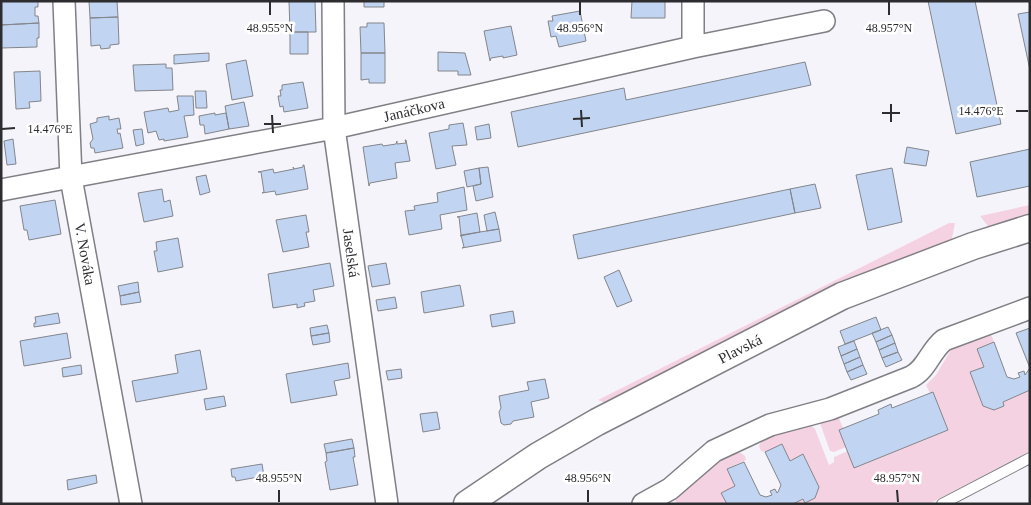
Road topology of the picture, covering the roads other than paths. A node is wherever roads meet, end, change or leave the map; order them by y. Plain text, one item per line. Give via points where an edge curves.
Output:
1 (64, 1) edge
2 (333, 1) edge
3 (692, 1) edge
4 (824, 20) dead end
5 (693, 47) junction
6 (334, 128) junction
7 (71, 178) junction
8 (1, 190) edge
9 (1030, 228) edge
10 (1030, 308) edge
11 (1030, 458) edge
12 (130, 504) edge
13 (387, 504) edge
14 (468, 504) edge
15 (643, 504) edge
16 (942, 504) edge

1 - 7 street, V. Nováka
2 - 6 street, Jaselská
3 - 5 street
4 - 5 street, Janáčkova
5 - 6 street, Janáčkova
6 - 7 street, Janáčkova
6 - 13 street, Jaselská
7 - 8 street, Janáčkova
7 - 12 street, V. Nováka
9 - 14 street, Plavská via 842,296 597,422 538,456
10 - 15 street via 944,340 926,366 911,377 830,409 770,425 714,451 670,489
11 - 16 lane

